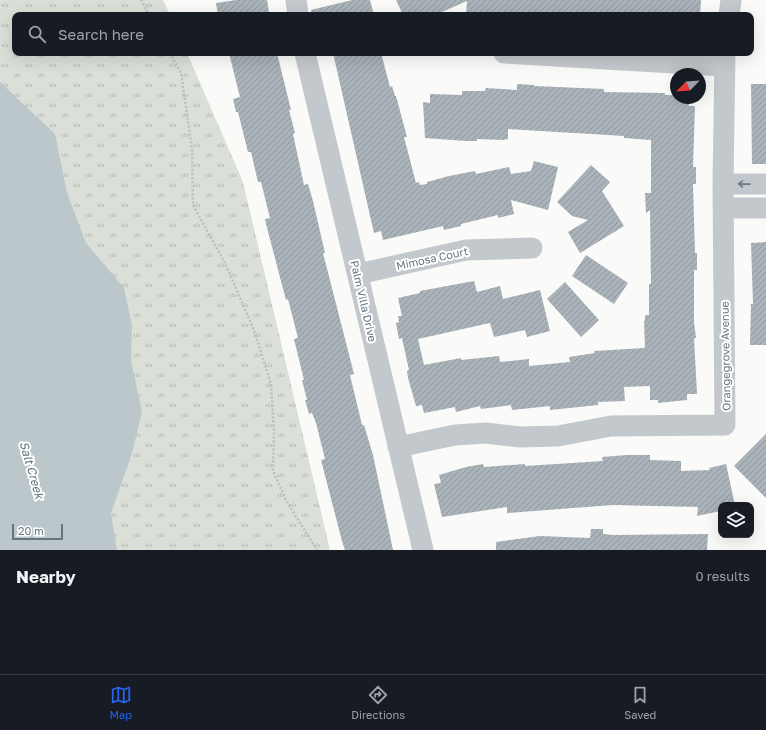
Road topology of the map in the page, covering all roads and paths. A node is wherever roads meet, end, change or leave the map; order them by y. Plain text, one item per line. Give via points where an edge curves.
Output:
1 (141, 0) edge
2 (296, 0) edge
3 (731, 0) edge
4 (147, 12) edge
5 (298, 12) edge
6 (729, 12) edge
7 (172, 56) edge
8 (306, 56) edge
9 (614, 56) edge
10 (724, 59) edge
11 (723, 184) junction
12 (766, 184) edge
13 (723, 208) junction
14 (766, 208) edge
15 (532, 248) dead end
16 (358, 274) junction
17 (398, 447) junction
18 (317, 550) edge
19 (423, 550) edge

1 - 4 path
2 - 5 street
3 - 6 street
7 - 18 path via 181,73 192,148 193,205 225,263 254,330 271,384 273,471 287,502
8 - 16 street, Palm Villa Drive
9 - 10 street
10 - 11 street, Orangegrove Avenue
12 -> 11 street
11 - 13 street, Orangegrove Avenue
13 - 14 street
13 - 17 street, Orangegrove Avenue via 725,425 610,426 558,436 456,434
15 - 16 street, Mimosa Court via 466,250
16 - 17 street, Palm Villa Drive
17 - 19 street, Palm Villa Drive

